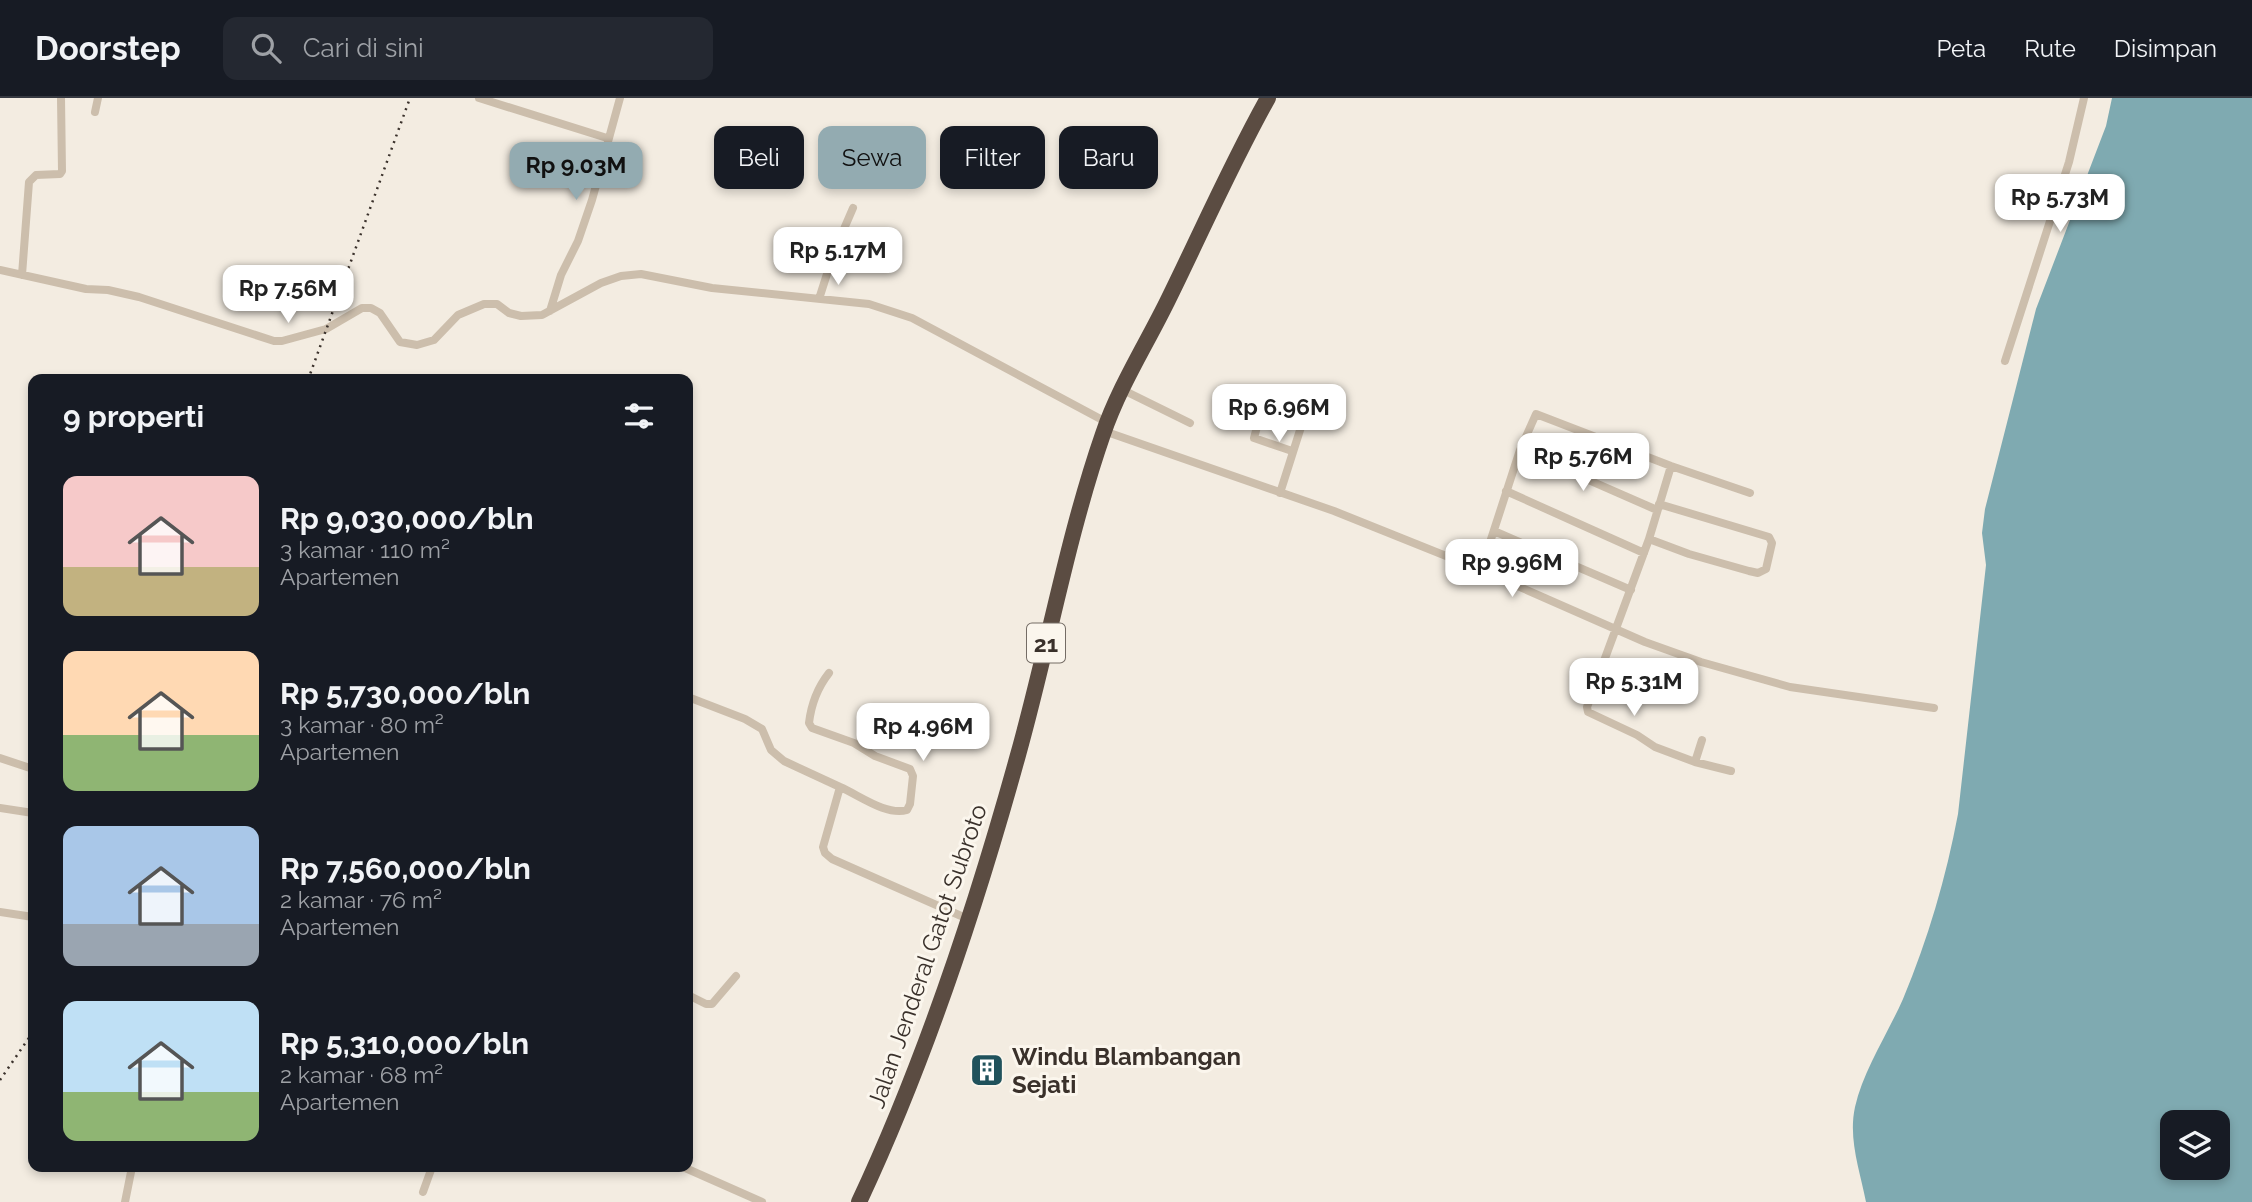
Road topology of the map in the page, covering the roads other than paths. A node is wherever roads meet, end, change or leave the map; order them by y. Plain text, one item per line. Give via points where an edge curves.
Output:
1 (61, 98) edge
2 (98, 98) edge
3 (479, 98) edge
4 (620, 98) edge
5 (1268, 98) edge
6 (2084, 98) edge
7 (95, 112) dead end
8 (607, 138) junction
9 (853, 208) dead end
10 (0, 270) edge
11 (22, 275) junction
12 (819, 299) junction
13 (550, 311) junction
14 (2005, 361) dead end
15 (1121, 389) junction
16 (1266, 393) dead end
17 (1308, 405) dead end
18 (1190, 423) dead end
19 (1106, 427) junction
20 (1520, 450) junction
21 (1292, 451) junction
22 (1671, 466) junction
23 (1506, 491) junction
24 (1280, 493) junction
25 (1750, 493) dead end
26 (1658, 507) junction
27 (1493, 531) junction
28 (1649, 539) junction
29 (1644, 553) junction
30 (1481, 570) junction
31 (1631, 590) junction
32 (1616, 629) junction
33 (829, 673) dead end
34 (693, 699) edge
35 (1934, 708) dead end
36 (1702, 740) dead end
37 (0, 758) edge
38 (1695, 762) junction
39 (28, 767) edge
40 (1731, 771) dead end
41 (840, 787) junction
42 (0, 808) edge
43 (28, 812) edge
44 (0, 912) edge
45 (28, 916) edge
46 (968, 919) junction
47 (736, 976) dead end
48 (693, 998) edge
49 (693, 1171) edge
50 (131, 1172) edge
51 (430, 1172) edge
52 (423, 1192) dead end
53 (125, 1202) edge
54 (762, 1202) edge
55 (859, 1202) edge

1 - 11 street via 62,171 29,182
2 - 7 street
3 - 8 street
4 - 8 street
5 - 15 highway, Jalan Jenderal Gatot Subroto / 21
6 - 14 street via 2069,162
8 - 13 street via 592,200
9 - 12 street
10 - 11 street
11 - 13 street via 139,297 282,341 326,329 362,309 380,313 400,342 417,345 434,340 458,315 484,304 497,304 521,316 542,316
12 - 13 street via 712,288 641,274 601,283
12 - 19 street via 869,304 912,318
15 - 18 street
15 - 19 highway, Jalan Jenderal Gatot Subroto / 21
16 - 21 street via 1254,438
17 - 21 street
19 - 24 street
19 - 46 highway, Jalan Jenderal Gatot Subroto / 21 via 1018,755
20 - 22 street via 1533,415 1540,414
20 - 23 street
20 - 26 street
21 - 24 street
22 - 25 street
22 - 26 street
23 - 27 street
23 - 29 street
24 - 30 street
26 - 28 street
26 - 28 street via 1769,537 1772,543 1766,569 1749,571
27 - 30 street
27 - 31 street
28 - 29 street
29 - 31 street
30 - 32 street
31 - 32 street
32 - 35 street via 1765,681
32 - 38 street via 1588,712 1648,744
33 - 41 street via 810,715 813,728 905,766 912,776 910,804 900,812
34 - 41 street via 762,729 771,750 785,761
36 - 38 street
37 - 39 street
38 - 40 street
41 - 46 street via 825,853
42 - 43 street
44 - 45 street
46 - 55 highway, Jalan Jenderal Gatot Subroto / 21 via 911,1081
47 - 48 street via 712,1004
49 - 54 street
50 - 53 street
51 - 52 street

